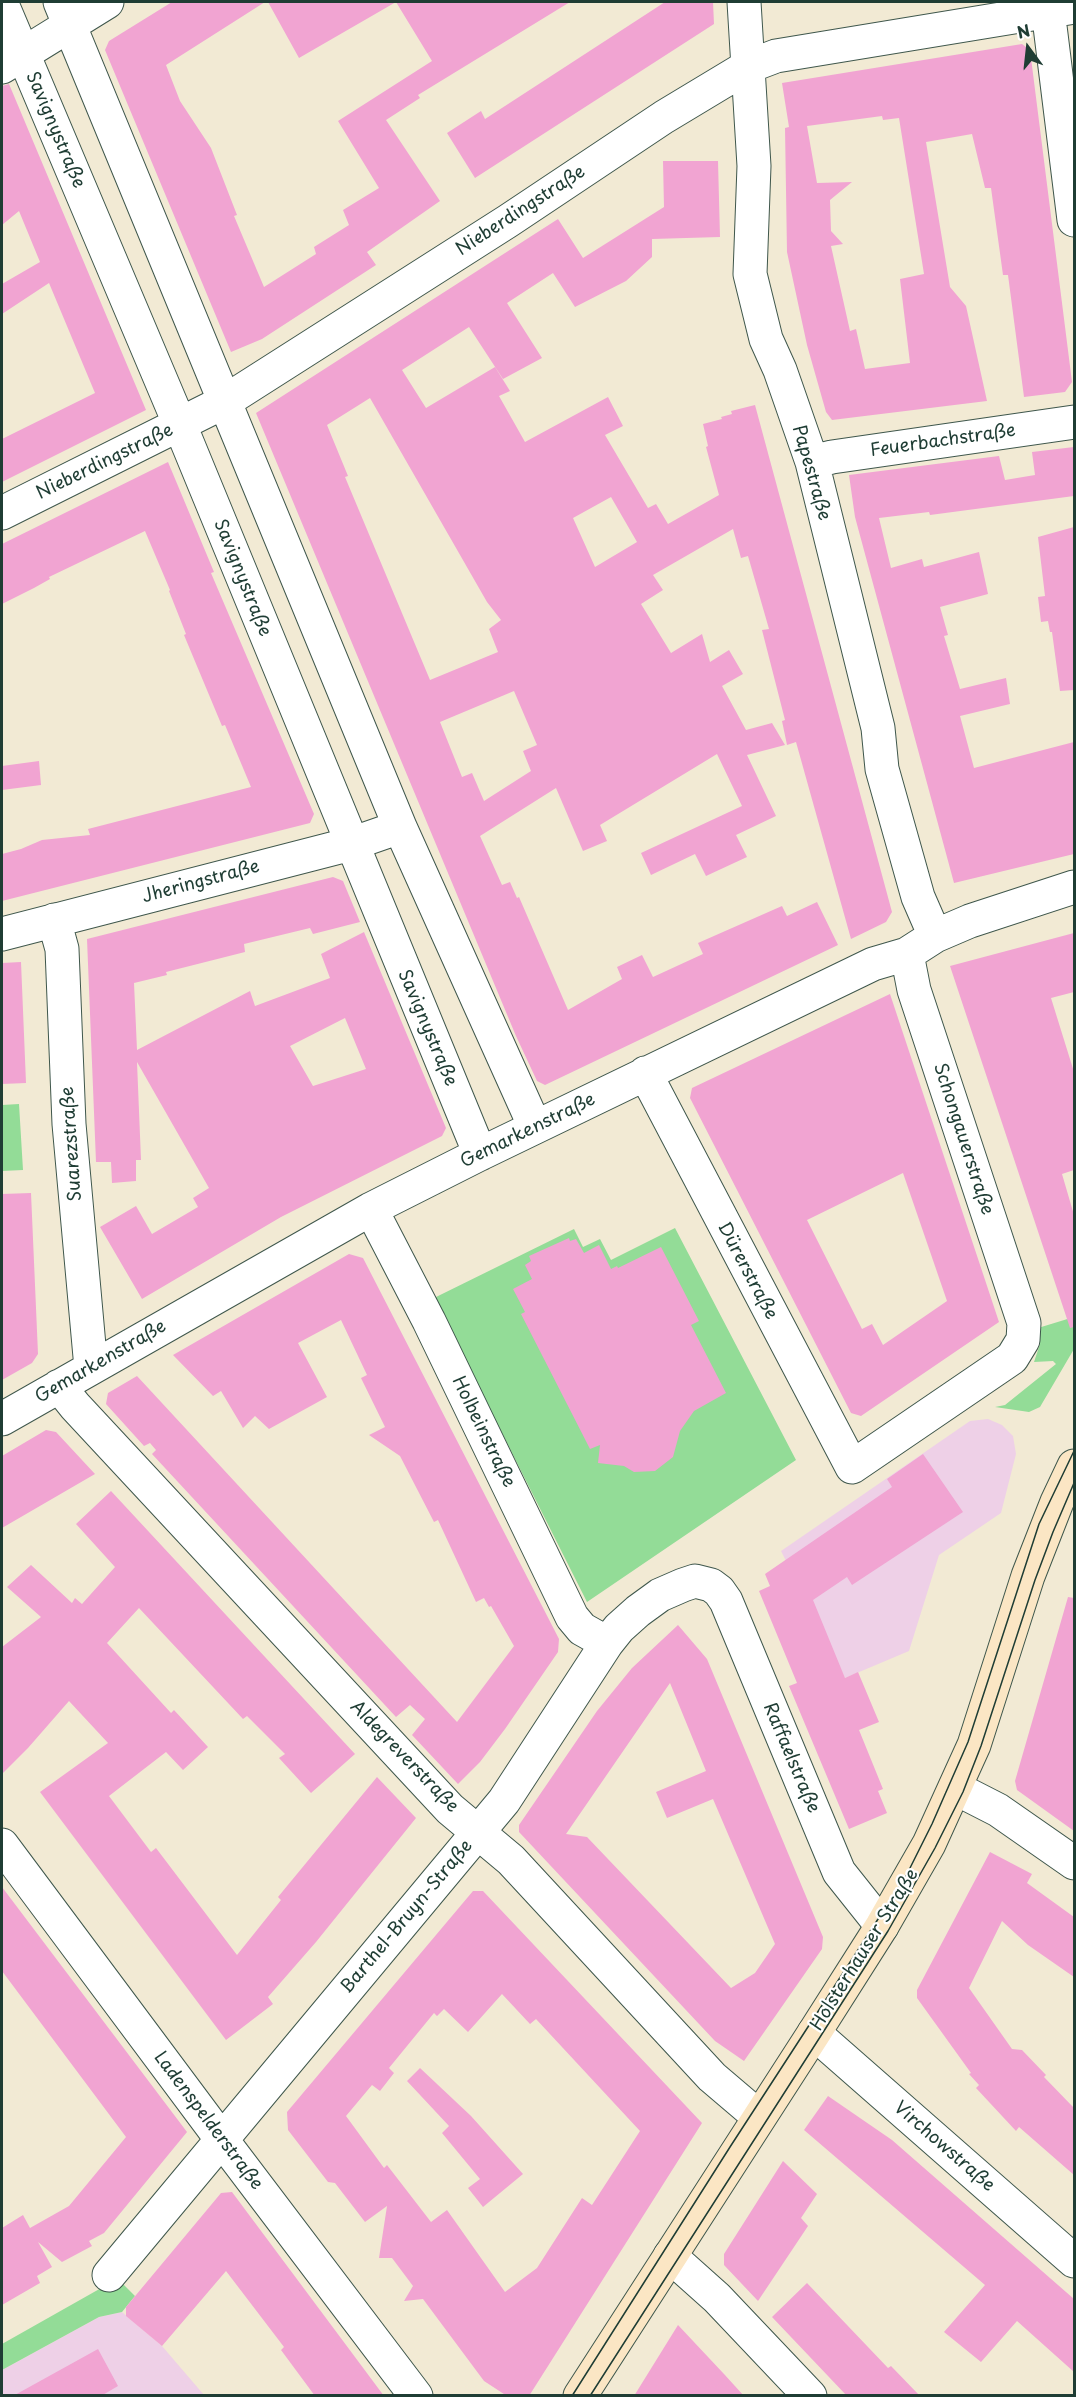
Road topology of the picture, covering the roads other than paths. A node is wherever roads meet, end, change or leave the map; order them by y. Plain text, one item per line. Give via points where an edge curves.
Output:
1 (107, 2) edge
2 (744, 2) edge
3 (2, 4) edge
4 (1057, 6) edge
5 (65, 13) edge
6 (12, 60) edge
7 (747, 67) junction
8 (1074, 220) edge
9 (224, 402) junction
10 (1074, 422) edge
11 (180, 425) junction
12 (812, 462) junction
13 (2, 513) edge
14 (400, 827) junction
15 (351, 844) junction
16 (1074, 887) edge
17 (54, 920) junction
18 (2, 934) edge
19 (935, 936) junction
20 (907, 954) junction
21 (645, 1073) junction
22 (535, 1127) junction
23 (480, 1154) junction
24 (371, 1209) junction
25 (91, 1368) junction
26 (59, 1386) junction
27 (2, 1419) edge
28 (1074, 1466) edge
29 (852, 1467) joint
30 (711, 1585) joint
31 (607, 1643) junction
32 (955, 1788) junction
33 (479, 1831) junction
34 (2, 1845) edge
35 (1074, 1863) edge
36 (882, 1926) junction
37 (814, 2033) junction
38 (759, 2118) junction
39 (222, 2140) junction
40 (670, 2256) junction
41 (1074, 2261) edge
42 (109, 2275) dead end
43 (416, 2396) edge
44 (580, 2396) edge
45 (810, 2396) edge

1 - 5 street
2 - 7 street, Papestraße
3 - 6 street, Savignystraße
4 - 7 street, Nieberdingstraße via 776,56
4 - 8 street
5 - 6 street
5 - 9 street
6 - 11 street, Savignystraße
7 - 9 street, Nieberdingstraße
7 - 12 street, Papestraße via 754,166 750,274 766,339
9 - 11 street, Nieberdingstraße
9 - 14 street
10 - 12 street, Feuerbachstraße
11 - 13 street, Nieberdingstraße
11 - 15 street, Savignystraße
12 - 19 street, Papestraße via 878,728 882,769 918,897
14 - 15 street, Jheringstraße
14 - 22 street
15 - 17 street, Jheringstraße
15 - 23 street, Savignystraße
16 - 19 street, Gemarkenstraße
17 - 18 street, Jheringstraße
17 - 25 street, Suarezstraße via 62,950 69,1124
19 - 20 street, Gemarkenstraße
20 - 21 street, Gemarkenstraße via 873,964
20 - 29 street, Schongauerstraße via 914,990 1024,1323 1023,1340 1012,1358
21 - 22 street, Gemarkenstraße
21 - 29 street, Dürerstraße
22 - 23 street, Gemarkenstraße
23 - 24 street, Gemarkenstraße
24 - 25 street, Gemarkenstraße
24 - 31 street, Holbeinstraße via 573,1617 582,1629
25 - 26 street, Gemarkenstraße
26 - 27 street, Gemarkenstraße
26 - 33 street, Aldegreverstraße via 450,1809
28 - 32 main road, Holsterhauser Straße via 1028,1576 991,1697
30 - 31 street, Barthel-Bruyn-Straße via 694,1581 660,1595
30 - 36 street, Raffaelstraße via 726,1602 839,1872
31 - 33 street, Barthel-Bruyn-Straße via 504,1801
32 - 35 street via 998,1810
32 - 36 main road, Holsterhauser Straße via 929,1844
33 - 38 street, Aldegreverstraße via 511,1860 712,2076
33 - 39 street, Barthel-Bruyn-Straße
34 - 39 street, Ladenspelderstraße
36 - 37 main road, Holsterhauser Straße
37 - 38 main road, Holsterhauser Straße
37 - 41 street, Virchowstraße
38 - 40 main road, Holsterhauser Straße
39 - 42 street, Barthel-Bruyn-Straße
39 - 43 street, Ladenspelderstraße
40 - 44 main road, Holsterhauser Straße
40 - 45 street via 717,2298

